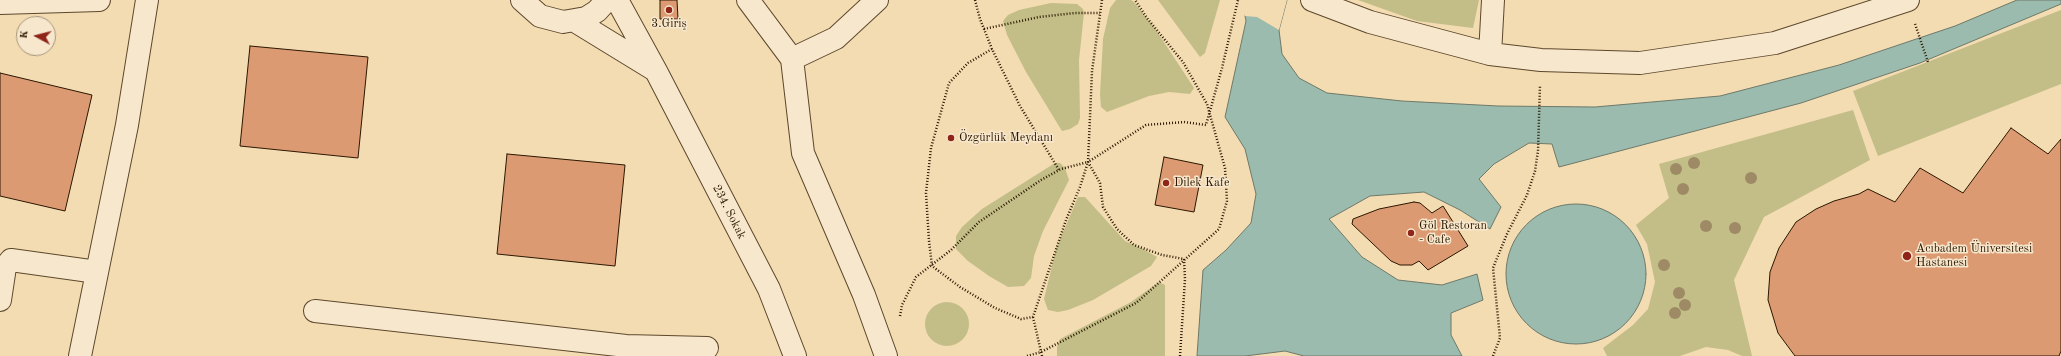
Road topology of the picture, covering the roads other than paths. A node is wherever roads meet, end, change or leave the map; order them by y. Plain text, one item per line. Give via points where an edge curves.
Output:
1 (99, 0) edge
2 (147, 0) edge
3 (522, 0) edge
4 (607, 0) edge
5 (617, 0) edge
6 (748, 0) edge
7 (877, 0) edge
8 (1312, 0) edge
9 (1493, 0) edge
10 (1908, 0) edge
11 (0, 3) edge
12 (575, 21) junction
13 (1490, 54) junction
14 (792, 59) junction
15 (656, 71) junction
16 (97, 272) junction
17 (0, 300) edge
18 (315, 311) dead end
19 (573, 348) edge
20 (707, 348) dead end
21 (80, 356) edge
22 (794, 356) edge
23 (886, 356) edge

1 - 11 street
2 - 16 street via 127,125
3 - 12 street via 540,16 551,20
4 - 12 street via 597,11
5 - 15 street, 234. Sokak
6 - 14 street
7 - 14 street via 836,38
8 - 13 street via 1370,22
9 - 13 street
10 - 13 street via 1775,43 1648,62 1541,60
12 - 15 street
14 - 23 street via 803,153 864,295
15 - 22 street, 234. Sokak via 769,289
16 - 17 street via 11,260 5,267
16 - 21 street
18 - 19 street
19 - 20 street

